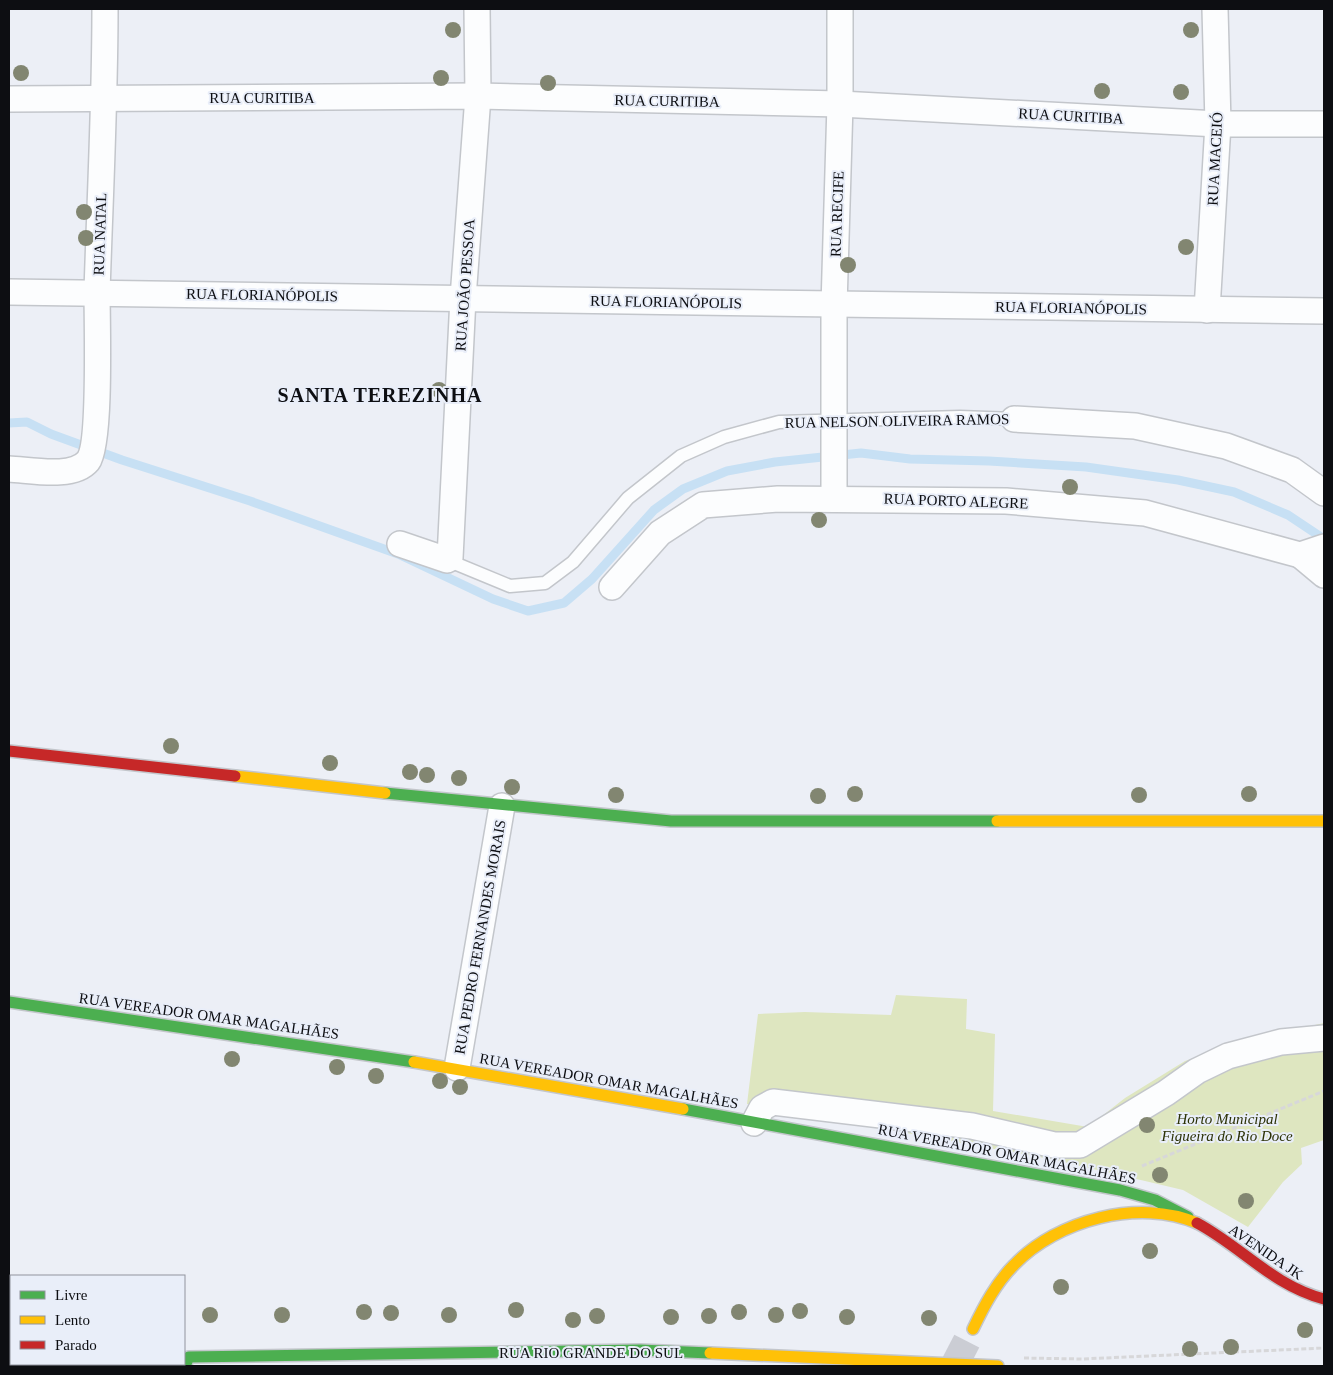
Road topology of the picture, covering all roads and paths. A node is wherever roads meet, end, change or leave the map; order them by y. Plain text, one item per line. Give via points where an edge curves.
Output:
1 (105, 9) edge
2 (477, 9) edge
3 (840, 9) edge
4 (1215, 9) edge
5 (478, 96) junction
6 (9, 99) edge
7 (105, 99) junction
8 (840, 104) junction
9 (1218, 124) junction
10 (1324, 124) edge
11 (9, 292) edge
12 (98, 292) junction
13 (463, 298) junction
14 (834, 306) junction
15 (1207, 310) junction
16 (1324, 311) edge
17 (1014, 419) joint
18 (833, 420) junction
19 (9, 468) edge
20 (1324, 493) edge
21 (834, 498) junction
22 (400, 544) dead end
23 (1324, 547) edge
24 (1300, 555) junction
25 (447, 560) junction
26 (1324, 575) edge
27 (612, 587) dead end
28 (9, 751) edge
29 (502, 806) junction
30 (1324, 821) edge
31 (9, 1002) edge
32 (1324, 1038) edge
33 (457, 1068) junction
34 (1324, 1091) edge
35 (754, 1123) junction
36 (1141, 1166) dead end
37 (1195, 1221) junction
38 (1324, 1300) edge
39 (973, 1329) tunnel mouth
40 (636, 1358) edge
41 (186, 1360) edge
42 (28, 1365) edge
43 (9, 1366) edge
44 (998, 1366) edge

1 - 7 street, RUA NATAL
2 - 5 street, RUA JOÃO PESSOA
3 - 8 street, RUA RECIFE
4 - 9 street, RUA MACEIÓ
5 - 7 street, RUA CURITIBA
5 - 8 street, RUA CURITIBA
5 - 13 street, RUA JOÃO PESSOA
6 - 7 street, RUA CURITIBA
7 - 12 street, RUA NATAL
8 - 9 street, RUA CURITIBA
8 - 14 street, RUA RECIFE
9 - 10 street, RUA CURITIBA
9 - 15 street, RUA MACEIÓ
11 - 12 street, RUA FLORIANÓPOLIS
12 - 13 street, RUA FLORIANÓPOLIS
12 - 19 street, RUA NATAL via 96,417 90,459 81,468 69,472
13 - 14 street, RUA FLORIANÓPOLIS
13 - 25 street, RUA JOÃO PESSOA via 451,548
14 - 15 street, RUA FLORIANÓPOLIS
14 - 18 street, RUA RECIFE
15 - 16 street, RUA FLORIANÓPOLIS
17 - 18 lane, RUA NELSON OLIVEIRA RAMOS
17 - 20 street, RUA NELSON OLIVEIRA RAMOS via 1135,426 1226,446 1292,470
18 - 21 street, RUA RECIFE
18 - 25 lane, RUA NELSON OLIVEIRA RAMOS via 779,422 724,437 681,456 628,498 573,562 545,582 510,586
21 - 24 street, RUA PORTO ALEGRE via 1006,500 1145,513
21 - 27 street, RUA PORTO ALEGRE via 703,505 660,533
22 - 25 street, RUA NELSON OLIVEIRA RAMOS
23 - 24 street
24 - 26 street
28 - 29 street
29 - 30 street via 671,821
29 - 33 street, RUA PEDRO FERNANDES MORAIS
31 - 33 street, RUA VEREADOR OMAR MAGALHÃES
32 - 35 street via 1281,1042 1228,1056 1197,1071 1080,1145 1054,1145 972,1126 773,1102 762,1108
33 - 35 street, RUA VEREADOR OMAR MAGALHÃES
34 - 36 path
35 - 37 street, RUA VEREADOR OMAR MAGALHÃES via 1149,1196
37 - 38 street, AVENIDA JK via 1298,1292
37 - 39 street via 1164,1214 1134,1213 1102,1218 1058,1231 1034,1246 1009,1269 987,1298
40 - 41 street, RUA RIO GRANDE DO SUL
40 - 44 street, RUA RIO GRANDE DO SUL
42 - 43 street

